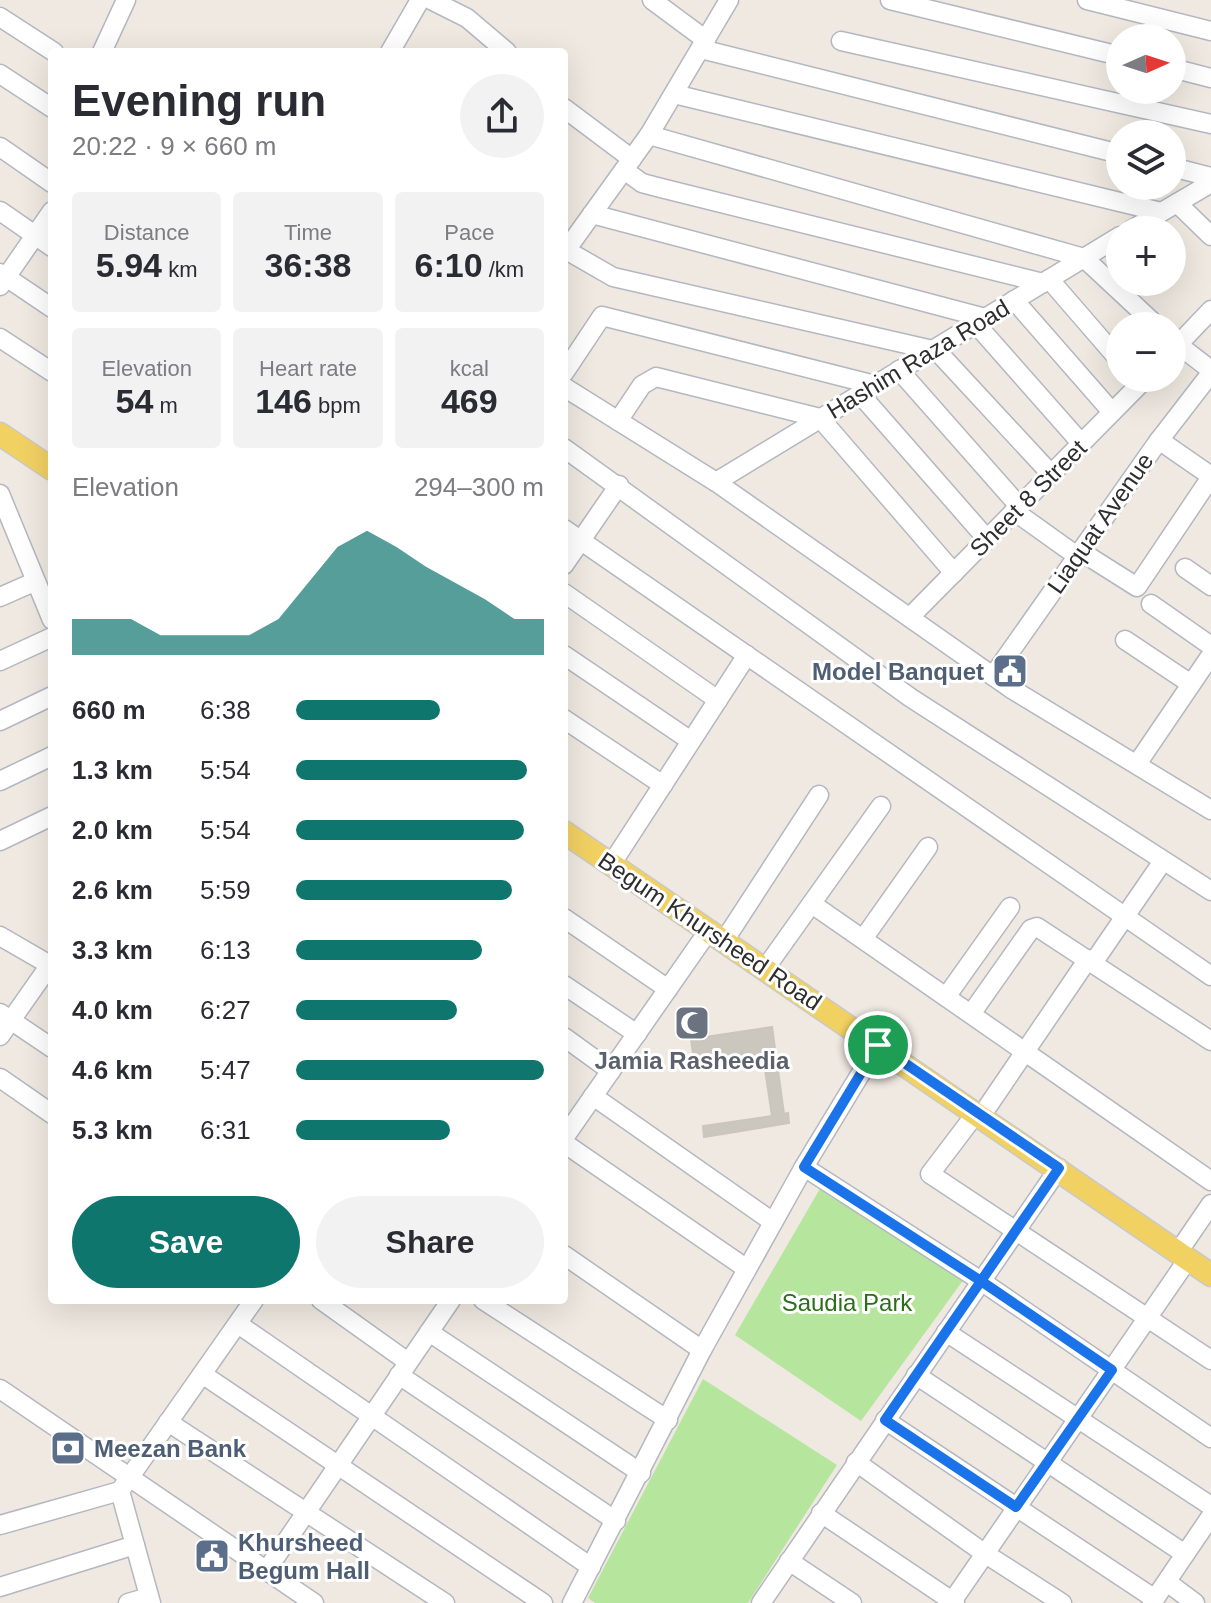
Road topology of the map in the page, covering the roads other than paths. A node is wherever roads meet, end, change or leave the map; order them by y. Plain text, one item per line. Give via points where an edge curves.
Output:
1 (420, 0) edge
2 (431, 0) edge
3 (652, 0) edge
4 (729, 0) edge
5 (890, 0) edge
6 (1087, 0) edge
7 (119, 3) edge
8 (0, 17) edge
9 (1211, 31) edge
10 (841, 41) dead end
11 (703, 45) junction
12 (48, 48) edge
13 (103, 48) edge
14 (392, 48) edge
15 (502, 48) edge
16 (1106, 53) edge
17 (1186, 72) edge
18 (0, 74) edge
19 (1211, 78) edge
20 (674, 94) junction
21 (48, 105) edge
22 (568, 112) edge
23 (1211, 124) edge
24 (649, 135) junction
25 (0, 147) edge
26 (1106, 150) edge
27 (628, 164) junction
28 (1186, 172) edge
29 (48, 180) edge
30 (1211, 180) edge
31 (1169, 207) junction
32 (0, 211) edge
33 (592, 214) junction
34 (48, 216) edge
35 (1154, 216) edge
36 (34, 235) junction
37 (1211, 236) edge
38 (48, 244) edge
39 (1106, 245) edge
40 (568, 248) edge
41 (568, 254) edge
42 (1084, 258) junction
43 (2, 279) edge
44 (1046, 281) junction
45 (1014, 300) junction
46 (48, 306) edge
47 (1211, 310) edge
48 (1142, 312) edge
49 (980, 321) junction
50 (1186, 334) edge
51 (0, 338) edge
52 (1106, 346) edge
53 (937, 351) junction
54 (1186, 354) edge
55 (568, 367) edge
56 (48, 369) edge
57 (899, 370) junction
58 (1211, 372) edge
59 (568, 390) edge
60 (868, 390) junction
61 (1130, 392) edge
62 (1112, 412) junction
63 (820, 418) junction
64 (618, 421) junction
65 (0, 434) edge
66 (1159, 440) junction
67 (1081, 443) junction
68 (0, 448) edge
69 (568, 451) edge
70 (48, 466) edge
71 (1051, 474) junction
72 (1211, 477) edge
73 (48, 480) edge
74 (716, 482) junction
75 (619, 485) junction
76 (0, 494) edge
77 (1017, 509) junction
78 (6, 529) edge
79 (568, 532) edge
80 (987, 539) junction
81 (581, 540) junction
82 (1079, 554) junction
83 (568, 559) edge
84 (1185, 568) dead end
85 (954, 573) junction
86 (34, 582) junction
87 (1211, 586) edge
88 (568, 596) edge
89 (0, 597) edge
90 (1151, 604) dead end
91 (48, 612) edge
92 (910, 617) junction
93 (48, 639) edge
94 (1125, 640) dead end
95 (1211, 646) edge
96 (747, 655) junction
97 (1211, 655) edge
98 (568, 658) edge
99 (0, 661) edge
100 (993, 676) junction
101 (1191, 684) junction
102 (48, 698) edge
103 (718, 700) junction
104 (0, 721) edge
105 (568, 722) edge
106 (691, 741) junction
107 (48, 758) edge
108 (1137, 764) junction
109 (0, 781) edge
110 (663, 785) junction
111 (819, 795) dead end
112 (881, 806) dead end
113 (1211, 810) edge
114 (48, 818) edge
115 (568, 835) edge
116 (568, 835) edge
117 (0, 841) edge
118 (928, 847) dead end
119 (618, 854) junction
120 (1163, 861) junction
121 (1211, 891) edge
122 (812, 904) junction
123 (1010, 907) dead end
124 (1125, 916) junction
125 (568, 921) edge
126 (721, 934) junction
127 (0, 936) edge
128 (863, 939) junction
129 (772, 959) junction
130 (1090, 961) junction
131 (48, 971) edge
132 (48, 973) edge
133 (1211, 976) edge
134 (568, 988) edge
135 (668, 989) junction
136 (946, 997) junction
137 (971, 1014) junction
138 (3, 1023) edge
139 (637, 1034) junction
140 (568, 1040) edge
141 (1211, 1041) edge
142 (878, 1045) junction
143 (48, 1046) edge
144 (1025, 1052) junction
145 (611, 1071) junction
146 (0, 1078) edge
147 (593, 1096) junction
148 (982, 1109) junction
149 (48, 1111) edge
150 (571, 1114) edge
151 (568, 1143) edge
152 (804, 1167) junction
153 (1059, 1168) junction
154 (1211, 1181) edge
155 (1211, 1204) edge
156 (773, 1222) junction
157 (1016, 1231) junction
158 (1195, 1254) edge
159 (568, 1258) edge
160 (747, 1269) junction
161 (1211, 1275) edge
162 (981, 1281) junction
163 (251, 1304) edge
164 (326, 1304) edge
165 (441, 1304) edge
166 (489, 1304) edge
167 (1148, 1318) junction
168 (238, 1324) junction
169 (429, 1332) junction
170 (946, 1332) junction
171 (702, 1350) junction
172 (1211, 1360) edge
173 (404, 1368) junction
174 (1112, 1370) junction
175 (202, 1374) junction
176 (916, 1375) junction
177 (0, 1389) edge
178 (371, 1416) junction
179 (1078, 1419) junction
180 (668, 1420) junction
181 (885, 1420) junction
182 (168, 1422) junction
183 (1211, 1438) edge
184 (856, 1462) junction
185 (1047, 1463) junction
186 (338, 1465) junction
187 (641, 1473) junction
188 (125, 1484) junction
189 (1211, 1506) edge
190 (1016, 1507) junction
191 (306, 1512) junction
192 (821, 1513) junction
193 (1211, 1516) edge
194 (616, 1521) junction
195 (0, 1525) edge
196 (1204, 1541) edge
197 (135, 1545) junction
198 (984, 1553) junction
199 (1185, 1554) junction
200 (789, 1561) junction
201 (591, 1567) junction
202 (266, 1571) junction
203 (1167, 1582) junction
204 (0, 1587) edge
205 (150, 1600) edge
206 (1153, 1601) edge
207 (308, 1602) edge
208 (953, 1602) edge
209 (128, 1603) edge
210 (445, 1603) edge
211 (543, 1603) edge
212 (572, 1603) edge
213 (761, 1603) edge
214 (852, 1603) edge
215 (1062, 1603) edge
216 (1195, 1603) edge

1 - 14 street
2 - 15 street via 467,18
3 - 11 street
4 - 11 street
5 - 16 street
6 - 9 street
7 - 13 street
8 - 12 street
10 - 23 street
11 - 20 street
11 - 26 street
17 - 19 street
18 - 21 street
20 - 24 street
20 - 31 street
22 - 27 street
24 - 27 street
24 - 42 street
25 - 29 street
27 - 33 street
27 - 44 street via 642,183
28 - 30 street
30 - 31 street
31 - 35 street
31 - 37 street
32 - 36 street
33 - 40 street
33 - 49 street
34 - 36 street
36 - 38 street
36 - 43 street
39 - 42 street, Hashim Raza Road
41 - 53 street via 613,277
42 - 44 street, Hashim Raza Road
42 - 48 street
43 - 46 street
44 - 45 street, Hashim Raza Road
44 - 52 street
45 - 49 street, Hashim Raza Road
45 - 62 street
47 - 50 street
49 - 53 street, Hashim Raza Road
49 - 67 street
51 - 56 street
53 - 57 street, Hashim Raza Road
53 - 71 street
54 - 58 street
55 - 60 street via 602,316
57 - 60 street, Hashim Raza Road
57 - 77 street
58 - 66 street, Liaquat Avenue
59 - 64 street
60 - 63 street, Hashim Raza Road
60 - 80 street
61 - 62 street, Sheet 8 Street
62 - 67 street, Sheet 8 Street
63 - 64 street via 656,377 642,385
63 - 74 street, Hashim Raza Road
63 - 85 street
64 - 74 street
65 - 70 main road
66 - 72 street
66 - 82 street, Liaquat Avenue
67 - 71 street, Sheet 8 Street
68 - 73 main road
69 - 75 street
71 - 77 street, Sheet 8 Street
72 - 82 street via 1137,587
74 - 92 street
75 - 81 street
75 - 120 street via 911,698
76 - 78 street
77 - 80 street, Sheet 8 Street
77 - 82 street
78 - 86 street
79 - 81 street
80 - 85 street, Sheet 8 Street
81 - 83 street
81 - 96 street
82 - 100 street, Liaquat Avenue
84 - 87 street
85 - 92 street, Sheet 8 Street
86 - 89 street
86 - 91 street
88 - 103 street
90 - 95 street
92 - 100 street
93 - 99 street
94 - 101 street
96 - 103 street
96 - 124 street
97 - 101 street
98 - 106 street
100 - 108 street
101 - 108 street
102 - 104 street
103 - 106 street
105 - 110 street
106 - 110 street
107 - 109 street
108 - 113 street
110 - 119 street
111 - 126 street
112 - 122 street
114 - 117 street
115 - 119 main road, Begum Khursheed Road
116 - 126 main road, Begum Khursheed Road
118 - 128 street
119 - 126 main road, Begum Khursheed Road
120 - 121 street
120 - 124 street
122 - 128 street
122 - 129 street
123 - 136 street
124 - 130 street
124 - 133 street
125 - 135 street
126 - 129 main road, Begum Khursheed Road
126 - 135 street
126 - 142 main road, Begum Khursheed Road
127 - 131 street
128 - 136 street
129 - 148 main road, Begum Khursheed Road
130 - 137 street via 1034,927
130 - 141 street
130 - 144 street
132 - 138 street
134 - 139 street
135 - 139 street
136 - 137 street
137 - 144 street
138 - 143 street
139 - 145 street
140 - 145 street
142 - 148 main road, Begum Khursheed Road
142 - 152 street
144 - 148 street
144 - 154 street
145 - 147 street
146 - 149 street
147 - 150 street
147 - 156 street
148 - 153 main road, Begum Khursheed Road
148 - 157 street via 930,1174
148 - 158 main road, Begum Khursheed Road
151 - 160 street
152 - 156 street
152 - 162 street
153 - 157 street
153 - 158 main road, Begum Khursheed Road
155 - 158 street
156 - 160 street
157 - 162 street
157 - 167 street
158 - 161 main road, Begum Khursheed Road
158 - 167 street
159 - 171 street
160 - 171 street
162 - 170 street
162 - 174 street
163 - 168 street
164 - 173 street
165 - 169 street
166 - 180 street
167 - 172 street
167 - 174 street
168 - 175 street
168 - 178 street
169 - 173 street
169 - 187 street
170 - 176 street
170 - 179 street
171 - 180 street
173 - 178 street
173 - 194 street
174 - 179 street
174 - 183 street
175 - 182 street
175 - 186 street
176 - 181 street
176 - 185 street
177 - 188 street
178 - 186 street
178 - 201 street
179 - 185 street
179 - 189 street
180 - 187 street
181 - 184 street
181 - 190 street
182 - 188 street
182 - 191 street
184 - 192 street
184 - 198 street
185 - 190 street
185 - 199 street
186 - 191 street
186 - 211 street
187 - 194 street
188 - 195 street
188 - 197 street
188 - 202 street
190 - 198 street
190 - 206 street
191 - 202 street
191 - 210 street
192 - 200 street
192 - 208 street
193 - 196 street
194 - 201 street
196 - 199 street
197 - 204 street
197 - 205 street
198 - 208 street
198 - 215 street
199 - 203 street
200 - 213 street
200 - 214 street
201 - 212 street
202 - 207 street
203 - 206 street
203 - 216 street
205 - 209 street

